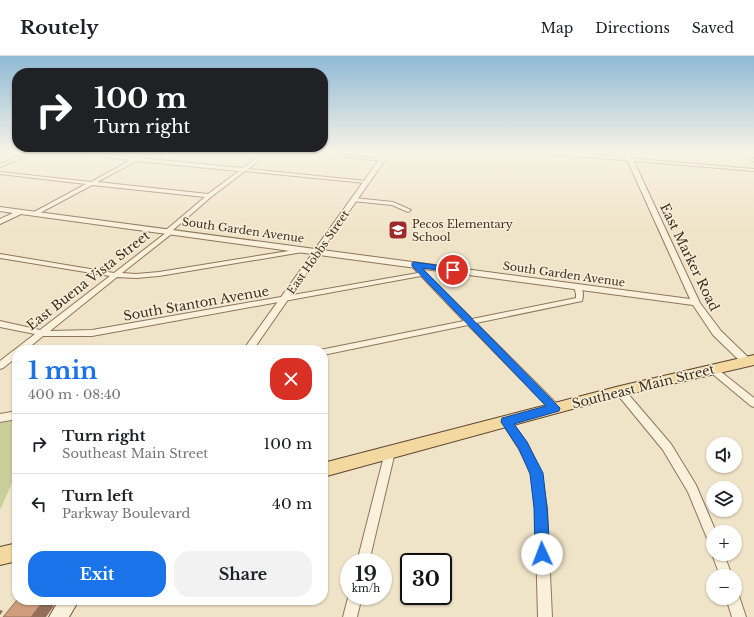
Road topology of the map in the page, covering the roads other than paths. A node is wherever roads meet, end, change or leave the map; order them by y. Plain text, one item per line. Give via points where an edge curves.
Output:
1 (56, 179) edge
2 (98, 179) edge
3 (232, 179) edge
4 (337, 179) edge
5 (368, 179) edge
6 (639, 179) edge
7 (366, 182) junction
8 (91, 183) junction
9 (209, 196) junction
10 (354, 200) junction
11 (0, 208) edge
12 (408, 210) dead end
13 (21, 211) junction
14 (36, 213) junction
15 (0, 222) edge
16 (170, 231) junction
17 (308, 250) junction
18 (318, 251) junction
19 (0, 256) edge
20 (414, 264) junction
21 (116, 275) junction
22 (421, 275) junction
23 (577, 286) junction
24 (285, 299) junction
25 (696, 303) junction
26 (470, 322) junction
27 (0, 324) edge
28 (41, 333) junction
29 (26, 345) edge
30 (252, 345) edge
31 (328, 351) edge
32 (12, 356) edge
33 (750, 361) edge
34 (0, 366) edge
35 (712, 369) junction
36 (620, 391) junction
37 (754, 403) edge
38 (555, 408) junction
39 (12, 417) edge
40 (0, 418) edge
41 (506, 422) junction
42 (390, 452) junction
43 (328, 469) edge
44 (707, 525) edge
45 (12, 553) edge
46 (365, 553) edge
47 (0, 556) edge
48 (66, 605) edge
49 (353, 605) edge
50 (736, 605) edge
51 (58, 617) edge
52 (350, 617) edge
53 (545, 617) edge
54 (740, 617) edge

1 - 8 street
2 - 8 street
3 - 9 street, East Buena Vista Street
4 - 7 street
5 - 7 street, East Hobbs Street
6 - 25 street, East Marker Road
7 - 10 street, East Hobbs Street
8 - 9 street
8 - 14 street
9 - 16 street, East Buena Vista Street
10 - 12 street via 393,204
10 - 18 street, East Hobbs Street
11 - 13 street, South Garden Avenue
13 - 14 street, South Garden Avenue
13 - 15 street
14 - 16 street, South Garden Avenue
16 - 17 street, South Garden Avenue
16 - 21 street, East Buena Vista Street
17 - 18 street, South Garden Avenue
17 - 21 street via 159,274
18 - 20 street, South Garden Avenue
18 - 24 street, East Hobbs Street
19 - 21 street
20 - 22 street
20 - 23 street, South Garden Avenue
21 - 28 street, East Buena Vista Street
22 - 24 street, South Stanton Avenue
22 - 26 street
23 - 25 street, South Garden Avenue
23 - 26 street via 580,294 578,299
24 - 28 street, South Stanton Avenue via 92,333
24 - 30 street, East Hobbs Street
25 - 33 street, East Marker Road via 716,333
26 - 31 street
26 - 38 street
27 - 28 street, South Stanton Avenue
28 - 29 street, East Buena Vista Street
32 - 34 street
33 - 35 main road, Southeast Main Street
35 - 36 main road, Southeast Main Street
35 - 37 street
36 - 38 main road, Southeast Main Street
36 - 44 street via 667,448 692,489
38 - 41 main road, Southeast Main Street
39 - 40 street
41 - 42 main road, Southeast Main Street
41 - 53 street via 523,446 536,473 541,508
42 - 43 main road, Southeast Main Street
42 - 46 street
45 - 47 main road
48 - 51 main road
49 - 52 street
50 - 54 street

